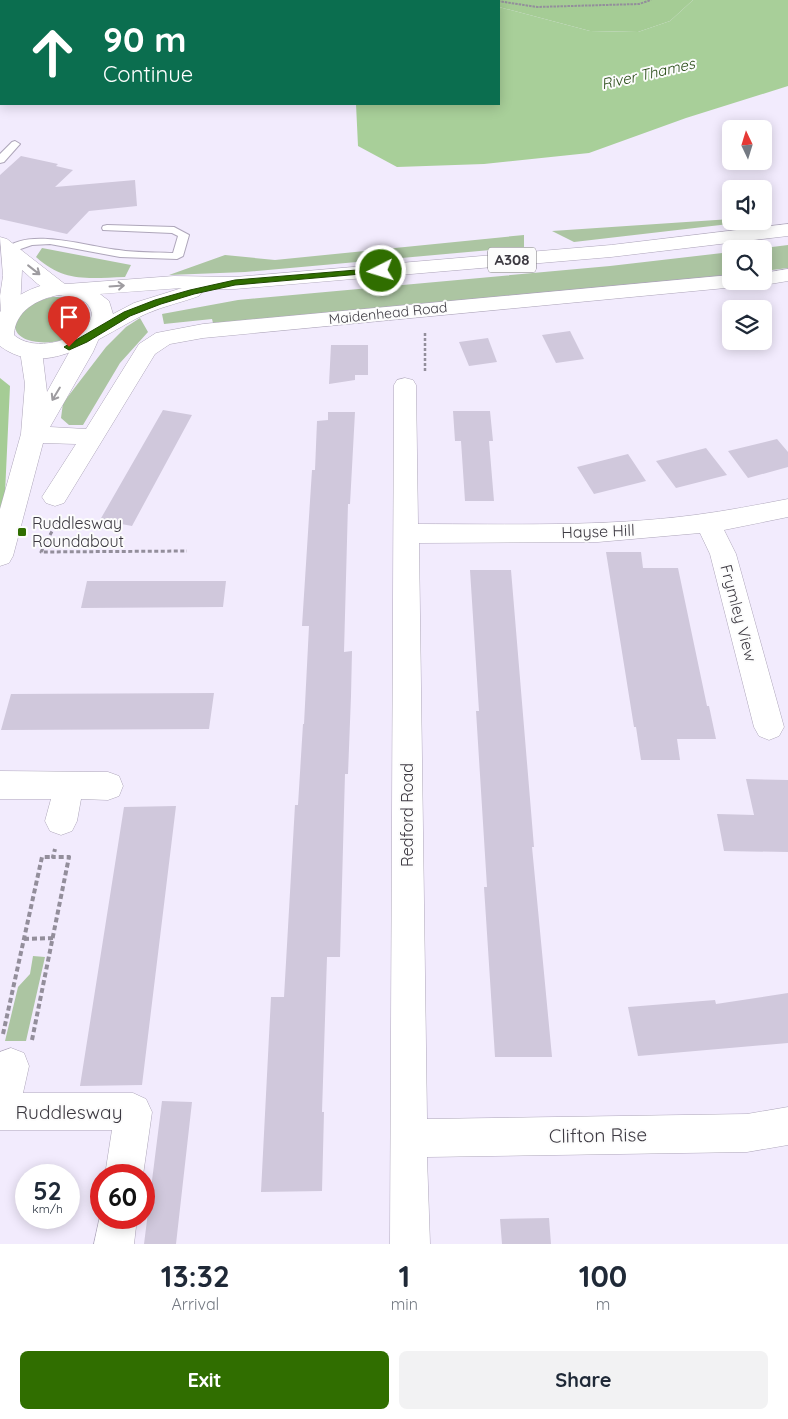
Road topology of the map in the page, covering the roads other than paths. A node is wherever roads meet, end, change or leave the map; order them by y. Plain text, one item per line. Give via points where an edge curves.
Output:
1 (15, 144) dead end
2 (0, 160) edge
3 (107, 228) dead end
4 (788, 230) edge
5 (4, 246) edge
6 (788, 276) edge
7 (772, 277) edge
8 (722, 282) edge
9 (235, 283) junction
10 (64, 290) junction
11 (4, 313) edge
12 (92, 334) junction
13 (29, 350) junction
14 (0, 356) edge
15 (406, 385) road end
16 (33, 434) junction
17 (92, 437) junction
18 (55, 497) dead end
19 (788, 508) edge
20 (708, 522) junction
21 (405, 534) junction
22 (0, 556) edge
23 (774, 713) edge
24 (0, 785) edge
25 (68, 786) junction
26 (108, 786) dead end
27 (61, 821) road end
28 (14, 1056) road end
29 (0, 1111) edge
30 (788, 1126) edge
31 (408, 1138) junction
32 (126, 1164) edge
33 (116, 1229) edge
34 (114, 1244) edge
35 (410, 1244) edge

1 - 2 lane
3 - 5 lane via 174,230 184,235 177,256 120,254 50,241
4 - 9 street, A308 via 611,251
5 -> 10 street
5 - 11 street via 13,276
6 - 7 street
8 - 17 street, Maidenhead Road via 425,309 195,332 164,338 147,349
10 -> 9 street, A308 via 174,282
9 - 12 street, A308 via 158,302 127,314
10 - 11 street via 31,295
10 - 12 street via 85,293 100,305 103,316
11 - 13 street via 0,325 2,334 9,342
12 - 13 street via 62,349
12 -> 16 street
13 - 14 street
13 - 16 street via 36,384
15 - 21 street, Redford Road
16 - 17 street
16 - 22 street
17 - 18 street, Maidenhead Road
19 - 20 street, Hayse Hill
20 - 21 street, Hayse Hill via 622,532
20 - 23 street, Frymley View via 723,554
21 - 31 street, Redford Road
24 - 25 street
25 - 26 street
25 - 27 street
28 - 29 street, Ruddlesway
29 - 32 street, Ruddlesway via 133,1112
30 - 31 street, Clifton Rise via 747,1133
31 - 35 street, Redford Road
33 - 34 street

